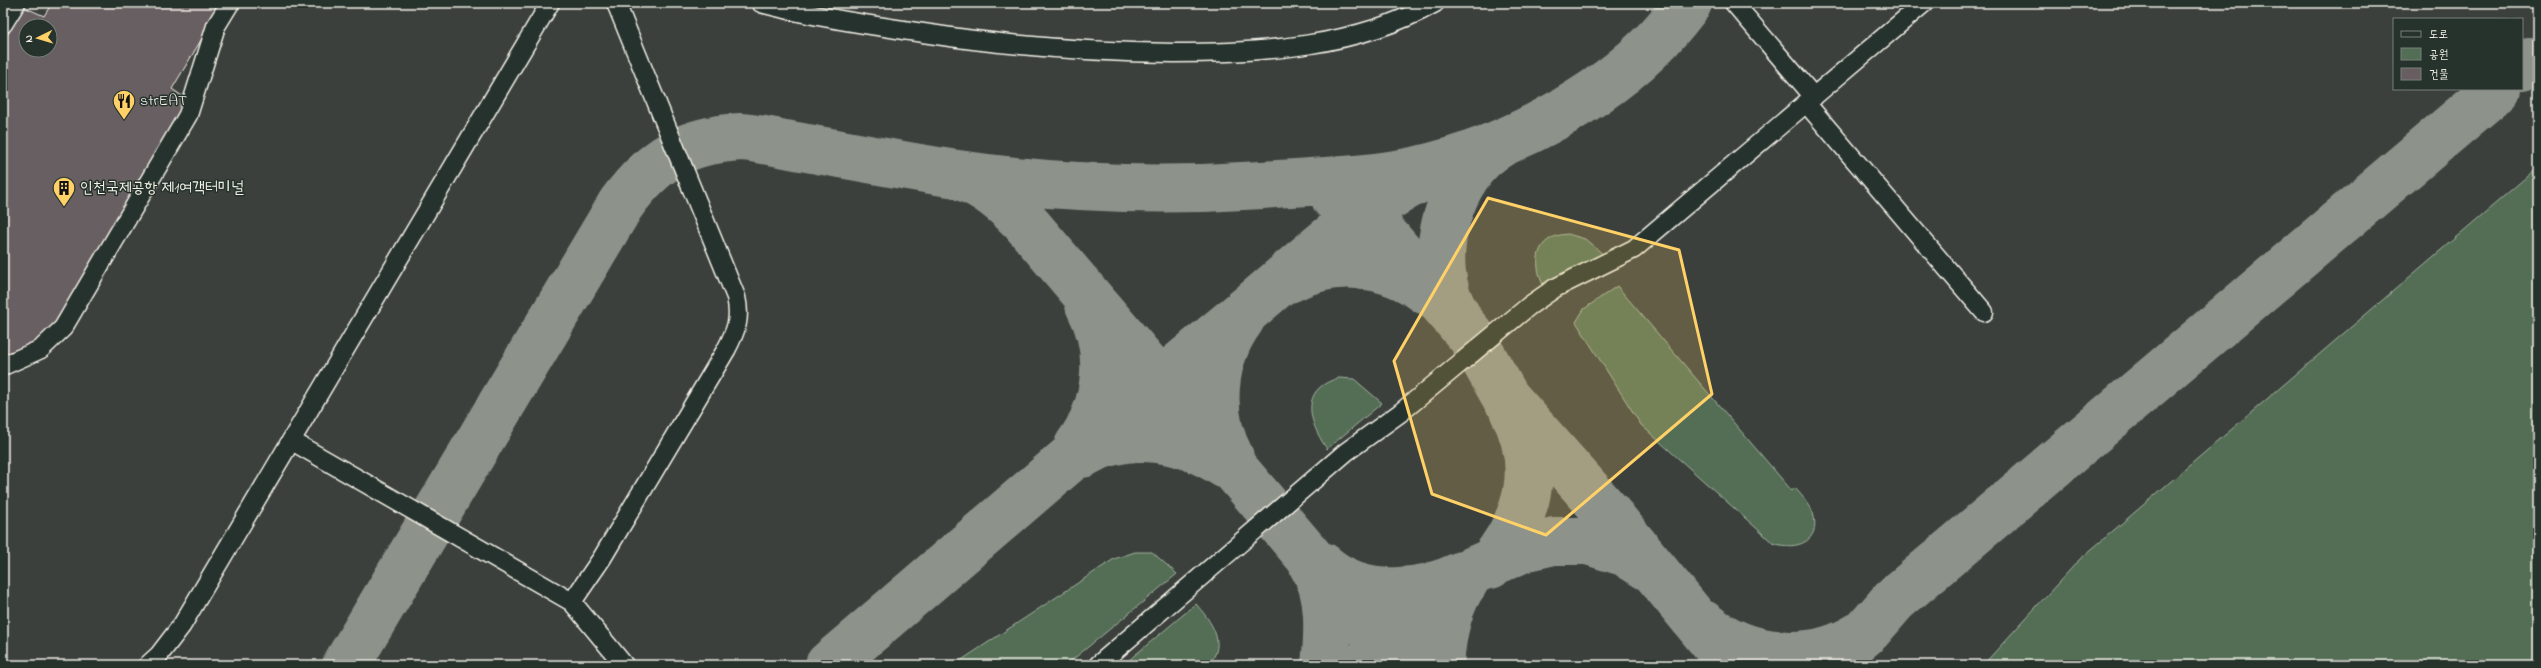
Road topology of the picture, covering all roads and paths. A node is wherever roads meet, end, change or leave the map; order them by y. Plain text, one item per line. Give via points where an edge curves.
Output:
1 (16, 3) edge
2 (230, 3) edge
3 (550, 3) edge
4 (616, 3) edge
5 (761, 3) edge
6 (1435, 3) edge
7 (1734, 3) edge
8 (1924, 3) edge
9 (3, 24) edge
10 (1810, 100) junction
11 (1984, 312) dead end
12 (3, 366) edge
13 (292, 441) junction
14 (572, 602) junction
15 (148, 665) edge
16 (624, 665) edge
17 (1098, 665) edge

1 - 9 lane
2 - 12 lane via 216,26 188,115 63,328 41,349
3 - 13 lane
4 - 14 lane via 736,297 739,319 737,330 726,350 602,558
5 - 6 lane via 879,27 981,42 1103,52 1273,50 1311,44 1360,31 1396,20
7 - 10 lane
8 - 10 lane
10 - 11 lane
10 - 17 lane via 1634,249 1555,288 1529,306 1400,413 1346,452
13 - 14 lane
13 - 15 lane via 182,625
14 - 16 lane

